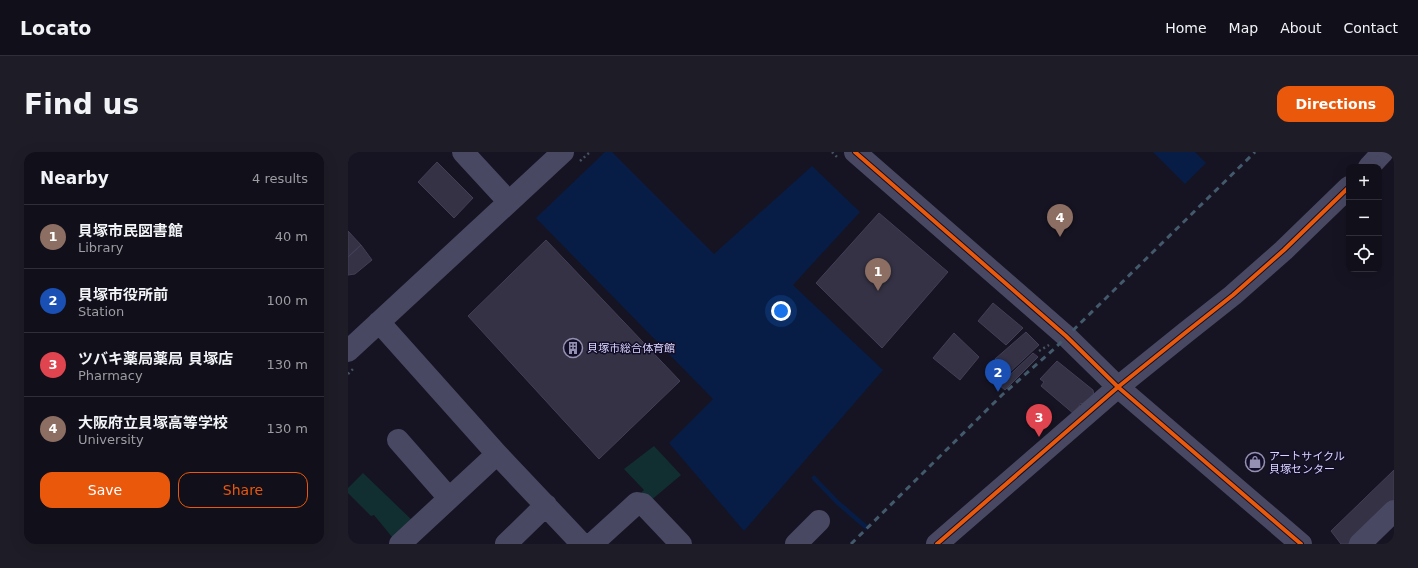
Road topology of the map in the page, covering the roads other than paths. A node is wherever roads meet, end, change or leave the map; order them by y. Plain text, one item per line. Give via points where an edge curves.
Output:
1 (462, 152) edge
2 (563, 152) edge
3 (855, 152) edge
4 (1383, 152) edge
5 (1371, 164) edge
6 (1346, 190) edge
7 (509, 202) junction
8 (380, 322) junction
9 (348, 351) edge
10 (1118, 387) junction
11 (398, 440) dead end
12 (497, 454) junction
13 (450, 498) junction
14 (546, 505) junction
15 (1394, 511) edge
16 (819, 521) dead end
17 (400, 544) edge
18 (506, 544) edge
19 (582, 544) edge
20 (592, 544) edge
21 (681, 544) edge
22 (796, 544) edge
23 (937, 544) edge
24 (1301, 544) edge
25 (1360, 544) edge

1 - 7 street
2 - 7 street
3 - 10 street via 1066,336
4 - 5 street
6 - 10 street via 1233,295
7 - 8 street
8 - 9 street
8 - 12 street
10 - 23 street
10 - 24 street
11 - 13 street
12 - 13 street
12 - 14 street
13 - 17 street
14 - 18 street
14 - 19 street
15 - 25 street
16 - 22 street
20 - 21 street via 637,503 643,504

